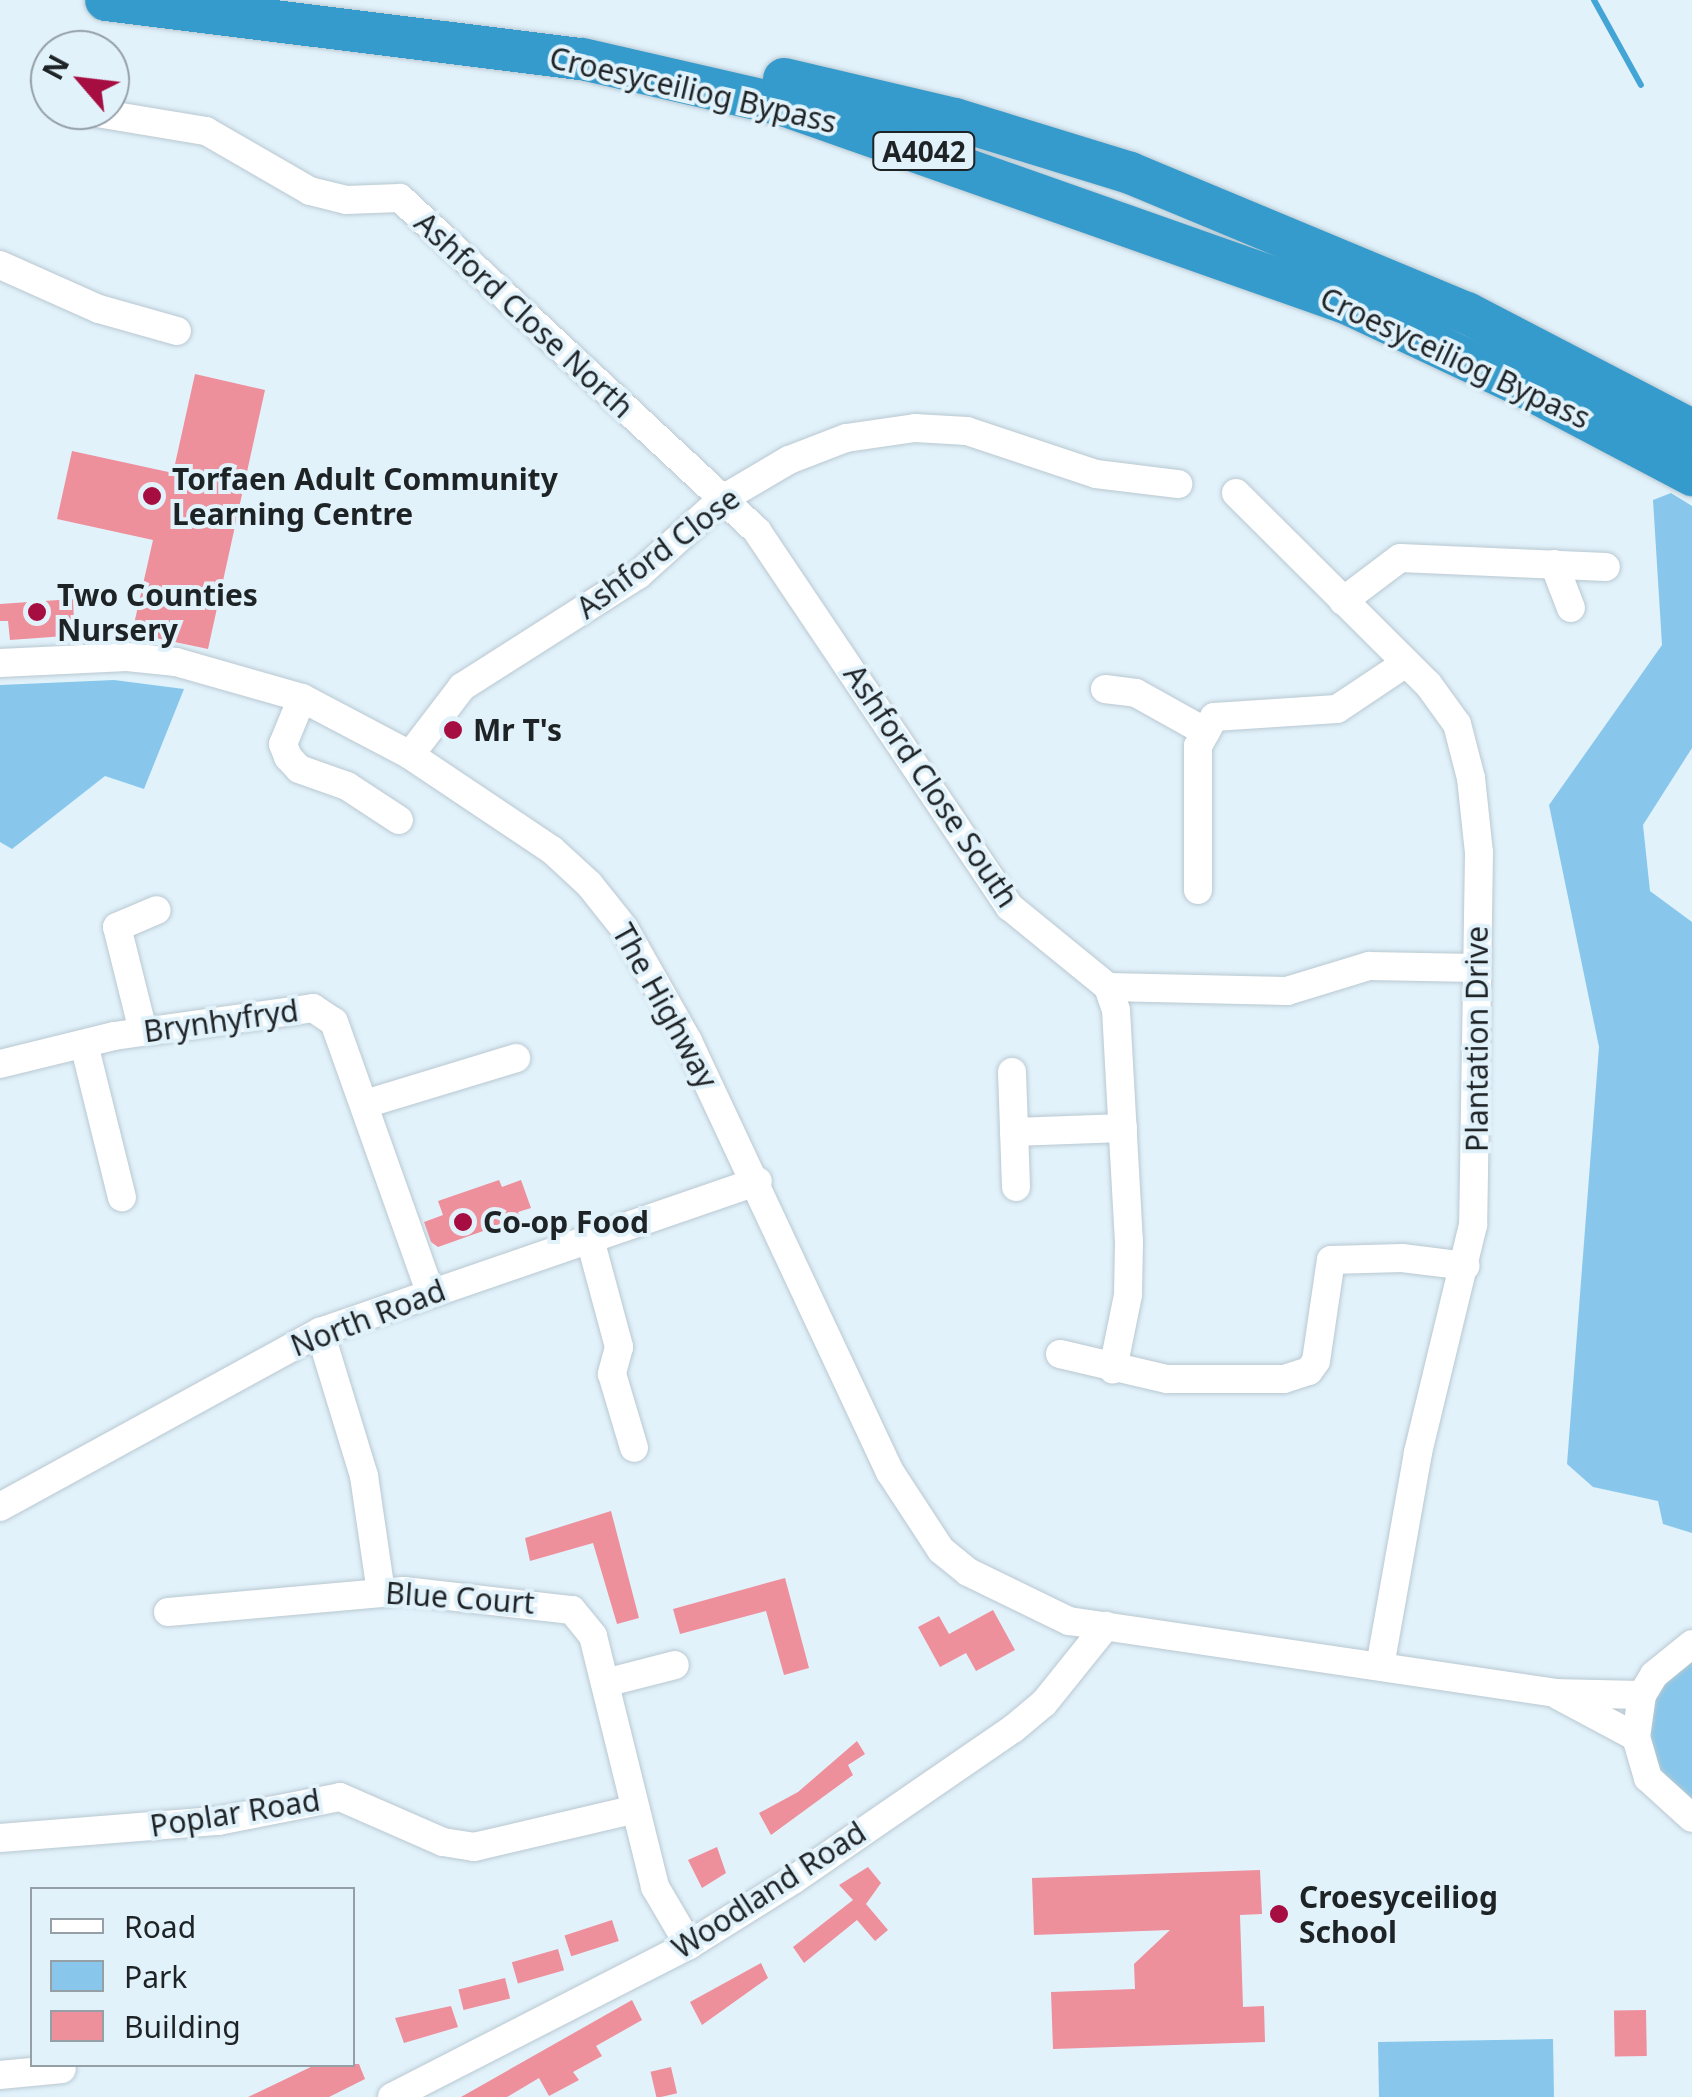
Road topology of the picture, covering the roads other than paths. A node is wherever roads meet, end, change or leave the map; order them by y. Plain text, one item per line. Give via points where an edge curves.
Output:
1 (106, 0) edge
2 (371, 0) edge
3 (130, 118) edge
4 (0, 264) edge
5 (177, 332) dead end
6 (1692, 430) edge
7 (1692, 475) edge
8 (1178, 484) dead end
9 (1236, 493) dead end
10 (721, 500) junction
11 (1554, 564) junction
12 (1606, 566) dead end
13 (1343, 601) junction
14 (1571, 608) dead end
15 (0, 663) edge
16 (1406, 663) junction
17 (1105, 689) dead end
18 (302, 698) junction
19 (1206, 732) junction
20 (410, 754) junction
21 (399, 820) dead end
22 (1198, 890) dead end
23 (157, 910) dead end
24 (1476, 968) junction
25 (1108, 987) junction
26 (143, 1032) junction
27 (84, 1044) junction
28 (516, 1058) dead end
29 (0, 1064) edge
30 (1012, 1072) dead end
31 (365, 1104) junction
32 (1123, 1128) junction
33 (1014, 1132) junction
34 (758, 1182) junction
35 (1016, 1188) dead end
36 (122, 1197) dead end
37 (590, 1243) junction
38 (1466, 1266) junction
39 (430, 1292) junction
40 (320, 1332) junction
41 (1060, 1354) dead end
42 (1112, 1368) junction
43 (634, 1448) dead end
44 (0, 1507) edge
45 (382, 1592) junction
46 (168, 1612) dead end
47 (1106, 1626) junction
48 (1692, 1644) edge
49 (675, 1665) dead end
50 (1380, 1666) junction
51 (606, 1683) junction
52 (1554, 1693) junction
53 (1642, 1695) junction
54 (1636, 1738) junction
55 (636, 1810) junction
56 (1692, 1818) edge
57 (0, 1838) edge
58 (688, 1946) junction
59 (62, 2069) dead end
60 (0, 2075) edge
61 (392, 2097) edge

1 - 7 highway, Croesyceiliog Bypass / A4042 via 582,59 784,105 1346,303
2 - 6 highway, Croesyceiliog Bypass / A4042 via 595,37 955,118 1130,172 1467,313
3 - 10 street, Ashford Close North via 206,131 310,191 346,200 400,198
4 - 5 street via 98,309
8 - 10 street, Ashford Close via 1096,474 967,431 915,428 846,438 789,460
9 - 13 street, Plantation Drive
10 - 20 street, Ashford Close via 638,575 462,687
10 - 25 street, Ashford Close South via 778,559 1010,906
11 - 12 street
11 - 13 street via 1400,558
11 - 14 street
13 - 16 street, Plantation Drive
15 - 18 street, The Highway via 127,657 176,662
16 - 19 street via 1337,708 1214,716
16 - 24 street, Plantation Drive via 1457,724 1472,778 1479,853
17 - 19 street via 1136,693
18 - 20 street, The Highway
18 - 21 street via 283,744 288,757 299,769 347,786
19 - 22 street via 1198,746
20 - 34 street, The Highway via 552,850 588,884 658,986
23 - 26 street via 118,926
24 - 25 street via 1368,966 1288,991
24 - 38 street, Plantation Drive via 1476,1188
25 - 32 street via 1116,1010
26 - 27 street, Brynhyfryd
26 - 31 street, Brynhyfryd via 314,1008 334,1022
27 - 29 street, Brynhyfryd
27 - 36 street
28 - 31 street
30 - 33 street
31 - 39 street, Brynhyfryd
32 - 33 street
32 - 42 street via 1128,1295
33 - 35 street
34 - 37 street, North Road
34 - 47 street, The Highway via 890,1472 941,1550 1034,1610
37 - 39 street, North Road
37 - 43 street via 618,1347 612,1374
38 - 42 street via 1402,1258 1331,1260 1316,1361 1297,1376 1247,1384
38 - 50 street, Plantation Drive via 1418,1453
39 - 40 street, North Road
40 - 44 street, North Road
40 - 45 street via 364,1476
41 - 42 street
45 - 46 street, Blue Court
45 - 51 street, Blue Court via 431,1591 572,1610 592,1636
47 - 50 street, The Highway
47 - 58 street, Woodland Road via 1014,1729
48 - 53 street via 1669,1658
49 - 51 street
50 - 52 street, The Highway
51 - 55 street, Blue Court
52 - 53 street
52 - 54 street
53 - 54 street
54 - 56 street via 1648,1778
55 - 57 street, Poplar Road via 474,1847 444,1842 340,1797 218,1822
55 - 58 street, Blue Court via 656,1887
58 - 61 street, Woodland Road
59 - 60 street

